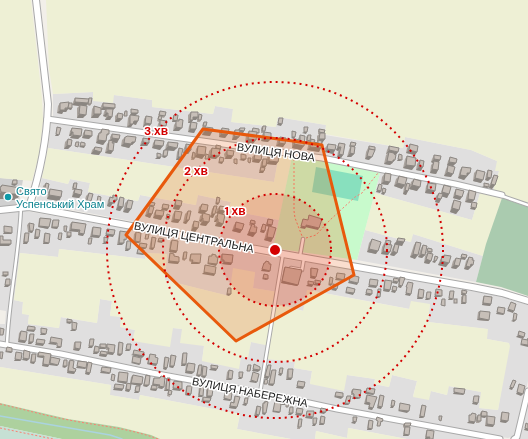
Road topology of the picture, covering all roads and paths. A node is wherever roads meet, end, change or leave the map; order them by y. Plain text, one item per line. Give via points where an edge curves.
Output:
1 (36, 0) edge
2 (48, 119) junction
3 (294, 154) junction
4 (381, 170) junction
5 (502, 195) joint
6 (528, 205) edge
7 (29, 207) junction
8 (21, 208) junction
9 (0, 210) edge
10 (303, 239) junction
11 (283, 254) junction
12 (302, 257) junction
13 (291, 268) edge
14 (528, 301) edge
15 (0, 344) edge
16 (7, 345) junction
17 (528, 391) edge
18 (260, 393) junction
19 (0, 404) edge
20 (0, 428) edge
21 (53, 439) edge
22 (158, 439) edge
23 (500, 439) edge
24 (514, 439) edge

1 - 2 street
2 - 3 street, ВУЛИЦЯ НОВА
2 - 7 street via 43,153
3 - 4 street, ВУЛИЦЯ НОВА
3 - 10 path via 294,211
4 - 5 street, ВУЛИЦЯ НОВА
4 - 10 path via 362,193 316,235
5 - 6 lane
7 - 8 street, ВУЛИЦЯ ЦЕНТРАЛЬНА
7 - 11 street, ВУЛИЦЯ ЦЕНТРАЛЬНА
8 - 9 street, ВУЛИЦЯ ЦЕНТРАЛЬНА
8 - 16 lane
10 - 12 lane
11 - 12 street, ВУЛИЦЯ ЦЕНТРАЛЬНА
11 - 18 lane
12 - 13 lane via 302,270
12 - 14 street, ВУЛИЦЯ ЦЕНТРАЛЬНА via 502,293
15 - 16 street, ВУЛИЦЯ НАБЕРЕЖНА
16 - 18 street, ВУЛИЦЯ НАБЕРЕЖНА
17 - 24 street via 517,437
18 - 23 street, ВУЛИЦЯ НАБЕРЕЖНА
19 - 22 path via 68,420 142,433
20 - 21 path

